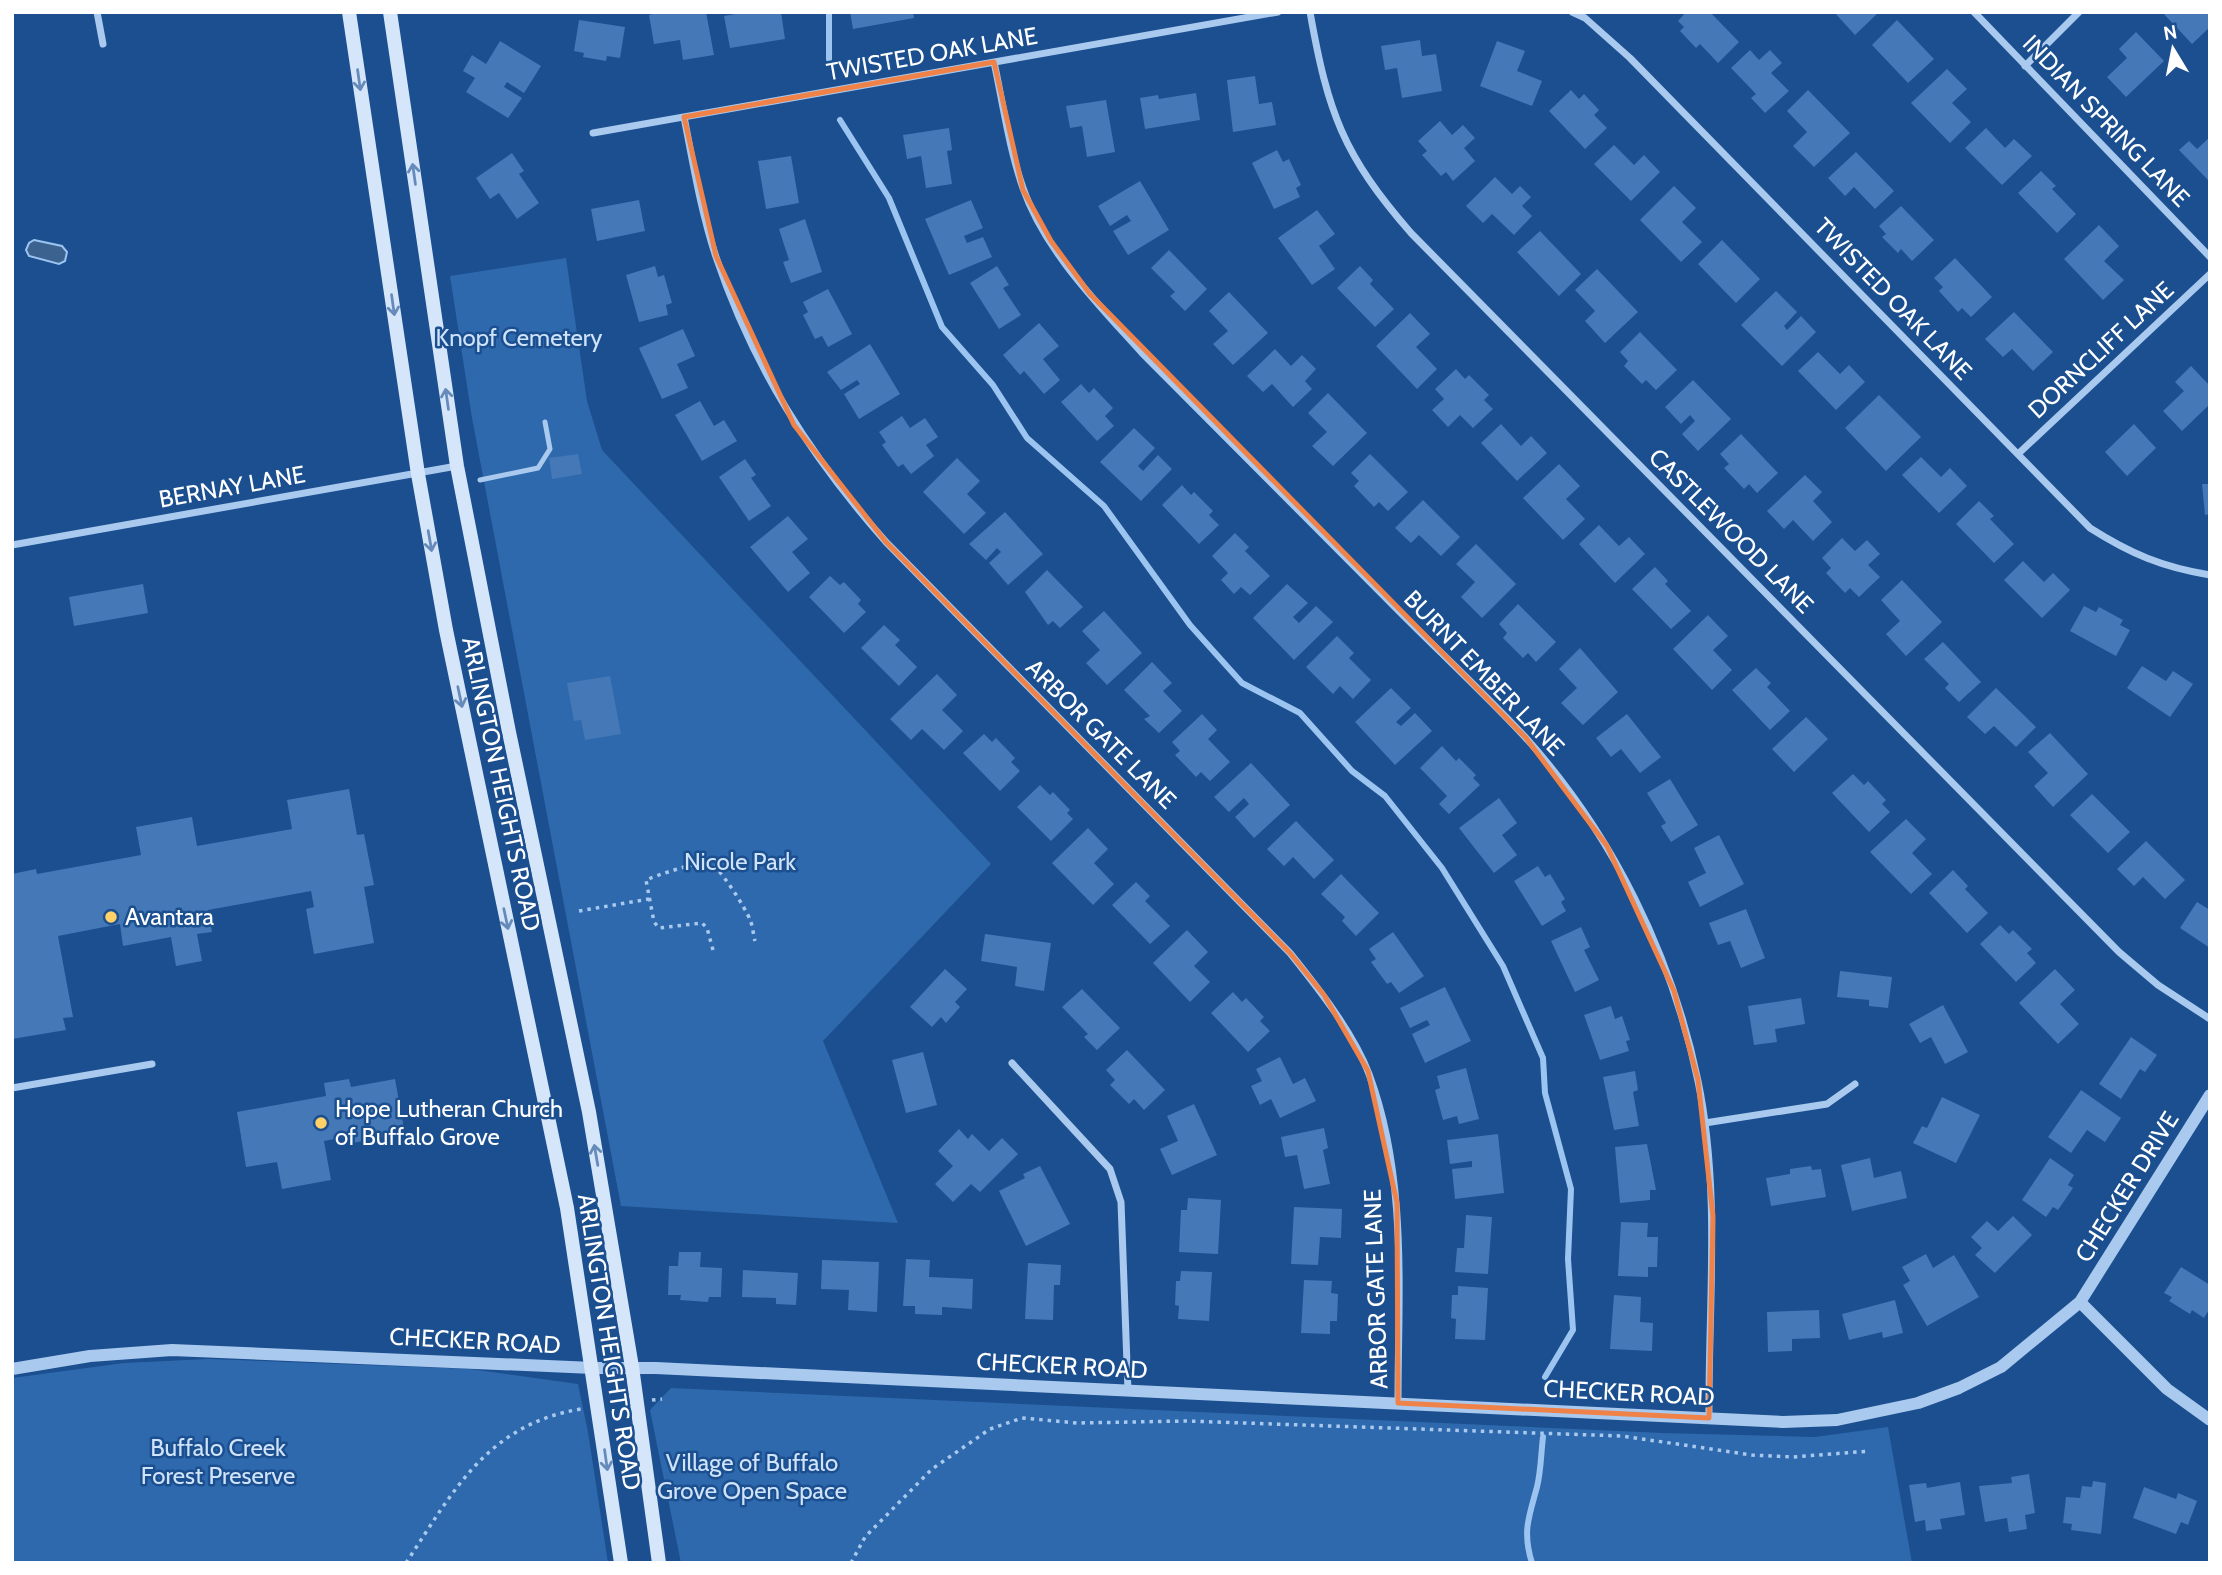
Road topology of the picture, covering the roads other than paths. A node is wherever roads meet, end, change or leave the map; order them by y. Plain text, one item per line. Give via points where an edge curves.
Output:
1 (97, 12) edge
2 (349, 12) edge
3 (390, 12) edge
4 (1278, 12) edge
5 (1310, 12) edge
6 (1572, 12) edge
7 (1974, 12) edge
8 (2079, 12) edge
9 (103, 44) dead end
10 (994, 62) junction
11 (2025, 66) junction
12 (684, 117) junction
13 (593, 133) dead end
14 (2210, 257) edge
15 (2210, 274) edge
16 (545, 422) dead end
17 (2018, 454) junction
18 (457, 466) junction
19 (418, 474) junction
20 (480, 480) dead end
21 (12, 545) edge
22 (2210, 575) edge
23 (2210, 1019) edge
24 (1012, 1063) dead end
25 (152, 1064) dead end
26 (1855, 1084) dead end
27 (12, 1088) edge
28 (2210, 1095) edge
29 (1704, 1123) junction
30 (2080, 1302) junction
31 (632, 1367) junction
32 (593, 1368) junction
33 (12, 1369) edge
34 (1128, 1391) junction
35 (1398, 1403) junction
36 (1709, 1418) junction
37 (2210, 1420) edge
38 (621, 1563) edge
39 (659, 1563) edge

1 - 9 street
2 -> 19 main road, ARLINGTON HEIGHTS ROAD
18 -> 3 main road, ARLINGTON HEIGHTS ROAD
4 - 10 street, TWISTED OAK LANE
5 - 23 street, CASTLEWOOD LANE via 1321,75 1336,123 1374,190 1411,233 2119,953
6 - 17 street, TWISTED OAK LANE via 1630,58
7 - 11 street, INDIAN SPRING LANE
8 - 11 street
10 - 12 street, TWISTED OAK LANE
10 - 29 street, BURNT EMBER LANE via 1023,190 1051,241 1090,294 1142,353 1525,738 1607,846 1674,991 1698,1080
11 - 14 street, INDIAN SPRING LANE
12 - 13 street, TWISTED OAK LANE
12 - 35 street, ARBOR GATE LANE via 716,256 749,339 794,425 817,458 886,542 1290,953 1324,995 1368,1071 1382,1116 1397,1203
15 - 17 street, DORNCLIFF LANE
16 - 20 lane via 550,449 538,468
17 - 22 street, TWISTED OAK LANE via 2090,528 2130,553 2171,569
18 - 19 street, BERNAY LANE
31 -> 18 main road, ARLINGTON HEIGHTS ROAD via 579,1061
19 - 21 street, BERNAY LANE
19 -> 32 main road, ARLINGTON HEIGHTS ROAD via 446,630 567,1208
24 - 34 street via 1110,1169 1121,1202
25 - 27 street
26 - 29 street via 1827,1104
28 - 30 street, CHECKER DRIVE
29 - 36 street, BURNT EMBER LANE via 1713,1216
30 - 36 street, CHECKER ROAD via 2001,1367 1918,1403 1837,1420
30 - 37 street via 2167,1389
31 - 32 street, CHECKER ROAD
31 - 34 street, CHECKER ROAD
31 - 39 main road, ARLINGTON HEIGHTS ROAD
32 - 33 street, CHECKER ROAD via 172,1350 90,1356
32 -> 38 main road, ARLINGTON HEIGHTS ROAD
34 - 35 street, CHECKER ROAD
35 - 36 street, CHECKER ROAD

